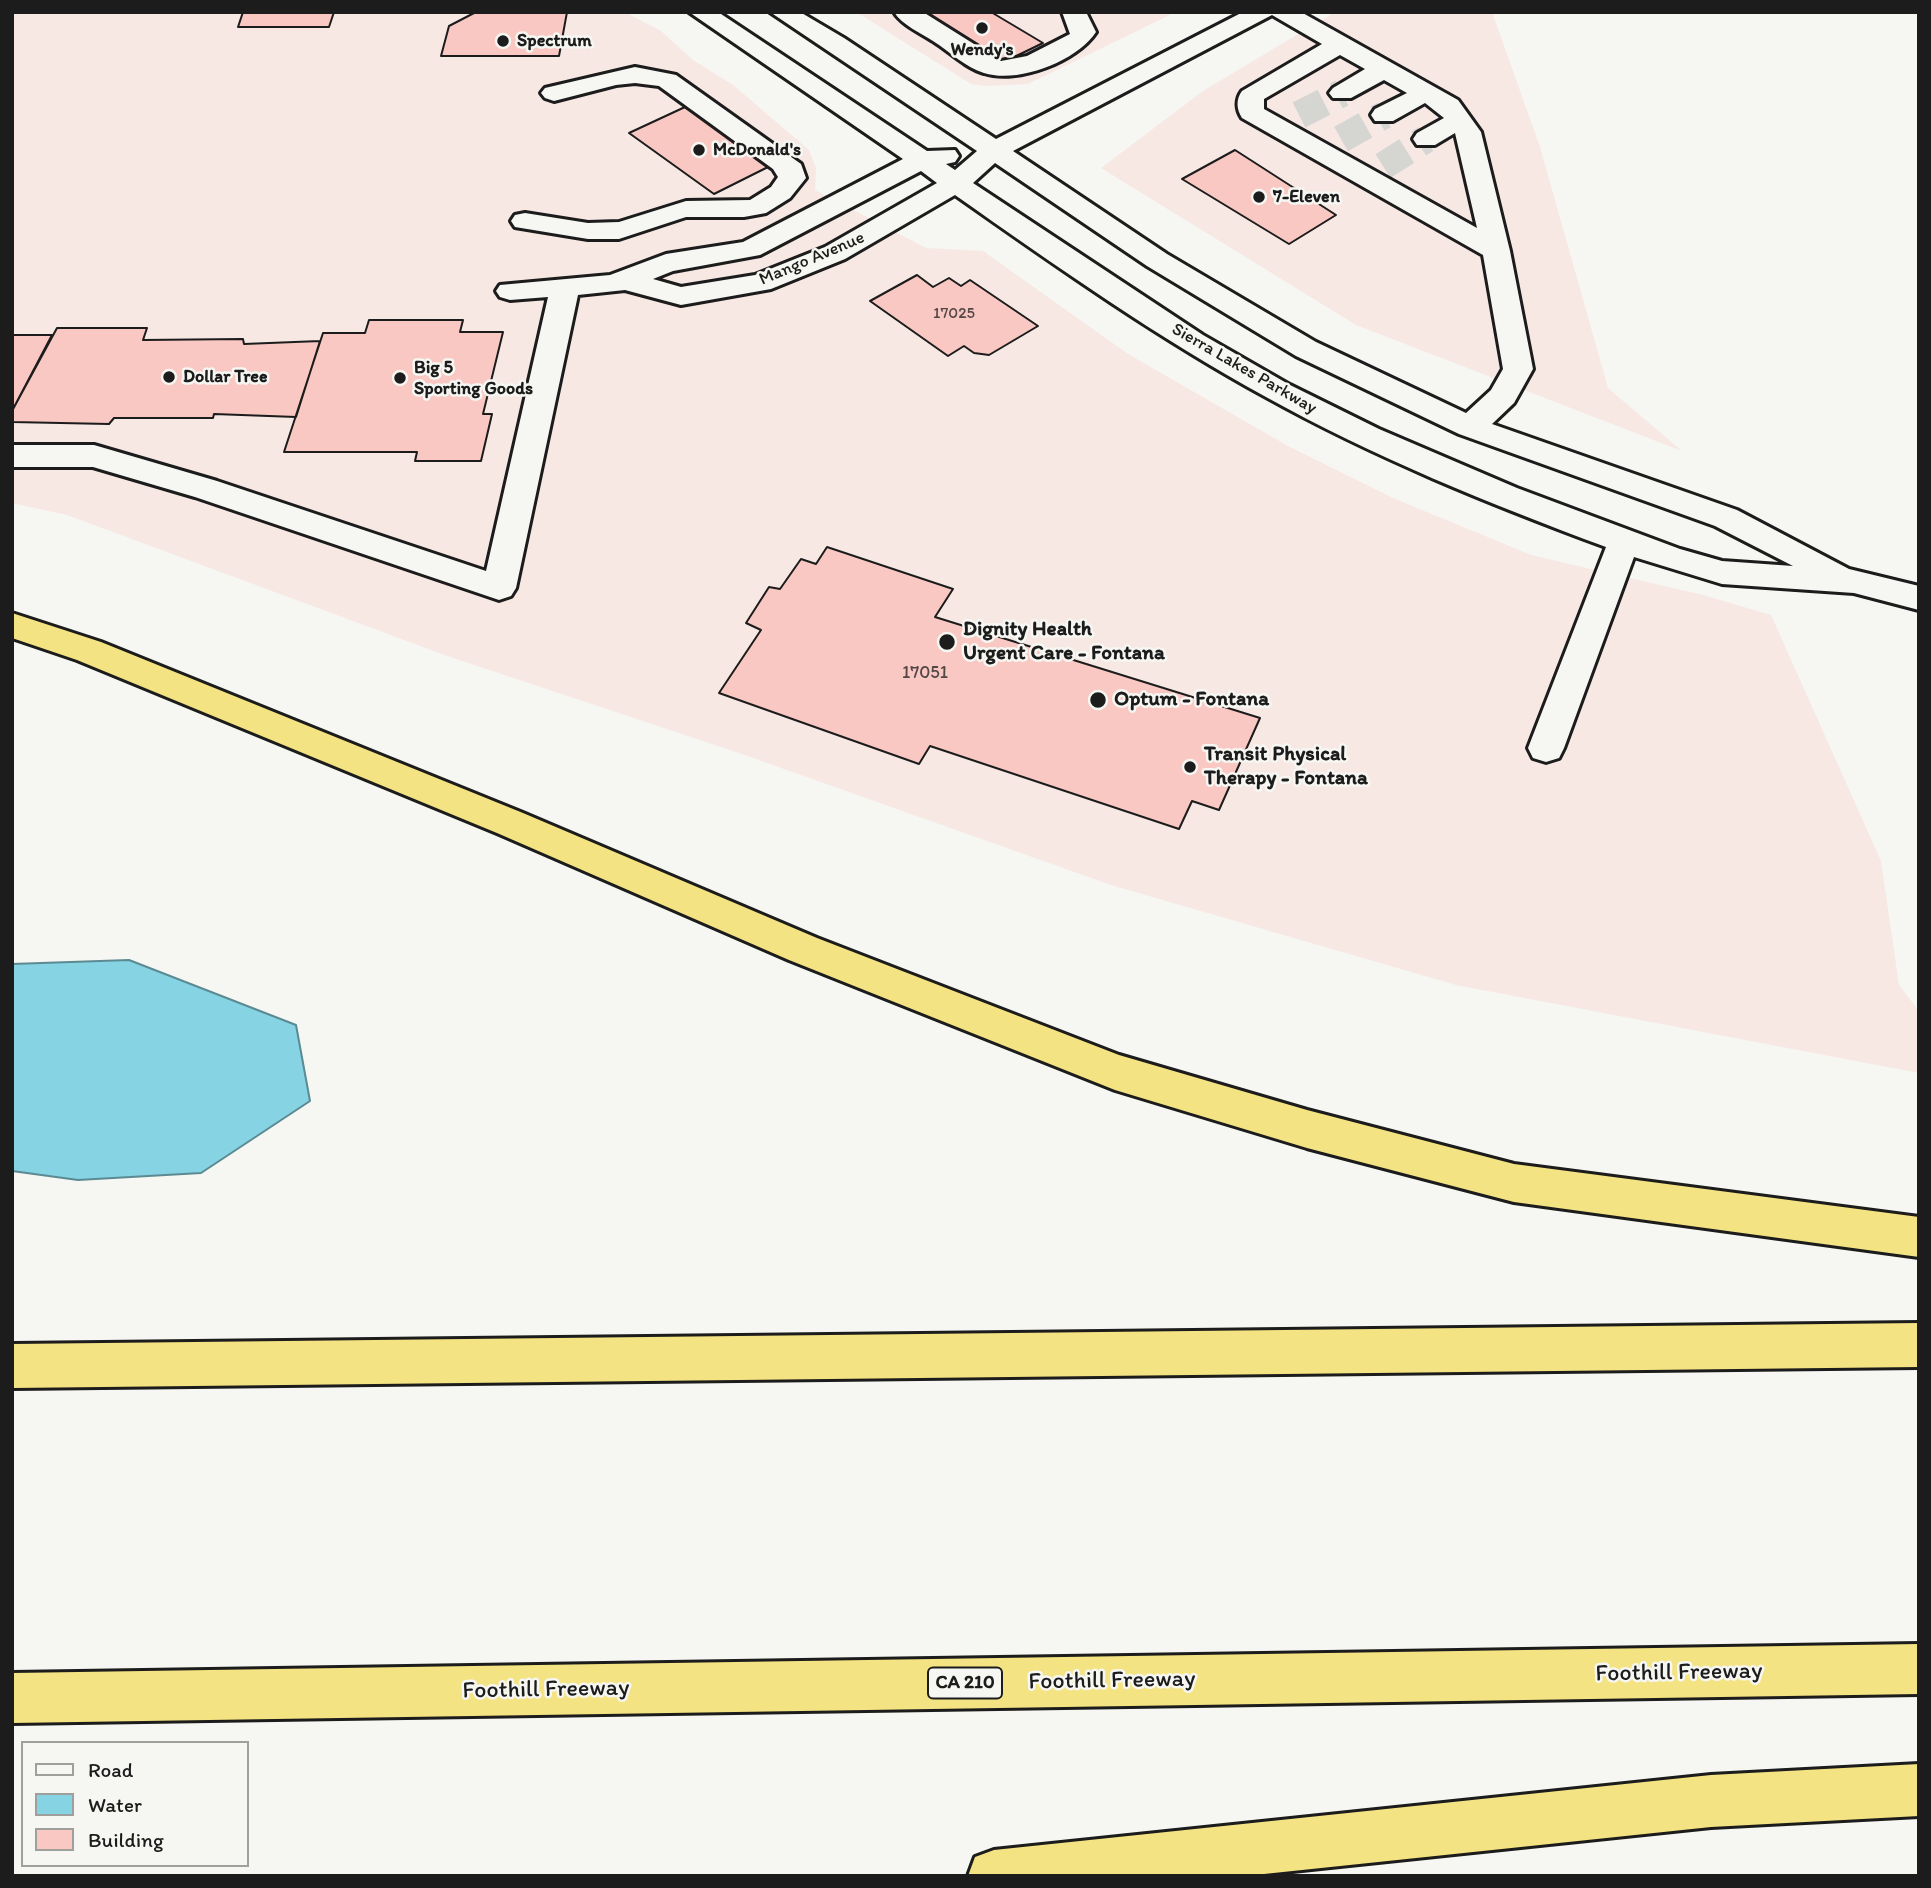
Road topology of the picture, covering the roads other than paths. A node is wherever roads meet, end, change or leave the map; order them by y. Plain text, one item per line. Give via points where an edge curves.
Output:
1 (701, 12) edge
2 (782, 12) edge
3 (905, 12) edge
4 (1073, 12) edge
5 (1262, 12) edge
6 (1283, 12) edge
7 (1340, 44) junction
8 (1384, 69) junction
9 (554, 93) dead end
10 (1342, 93) tunnel mouth
11 (1425, 93) junction
12 (1384, 115) tunnel mouth
13 (1460, 120) junction
14 (1426, 139) tunnel mouth
15 (993, 152) junction
16 (923, 159) junction
17 (958, 182) junction
18 (523, 233) dead end
19 (1496, 251) junction
20 (625, 281) junction
21 (565, 287) junction
22 (510, 291) dead end
23 (1470, 427) junction
24 (12, 456) edge
25 (1624, 541) junction
26 (1850, 580) junction
27 (1919, 598) edge
28 (12, 625) edge
29 (1546, 748) dead end
30 (1919, 1237) edge
31 (1919, 1345) edge
32 (12, 1366) edge
33 (1919, 1669) edge
34 (12, 1698) edge
35 (1919, 1790) edge
36 (994, 1876) edge

1 - 16 street, Sierra Lakes Parkway
2 - 15 street, Sierra Lakes Parkway
3 - 4 street via 999,69 1027,65 1079,39 1084,32
5 - 15 street, Mango Avenue
6 - 7 street
7 - 8 street
7 - 19 street via 1251,96 1251,112 1287,121
8 - 10 street
8 - 11 street
9 - 18 street via 615,77 667,80 791,170 792,178 785,188 746,211 712,226 647,242
11 - 12 street
11 - 13 street via 1449,106
13 - 14 street
13 - 19 street via 1468,132
15 - 16 street, Mango Avenue
15 - 17 street, Mango Avenue
15 - 23 street, Sierra Lakes Parkway via 1157,260 1306,349
16 - 17 street, Sierra Lakes Parkway
16 - 20 street, Mango Avenue via 750,249 666,263
17 - 20 street, Mango Avenue via 835,253 761,283 681,296
17 - 25 street, Sierra Lakes Parkway via 1194,343 1315,410 1452,476
19 - 23 street via 1518,369 1503,396
20 - 21 street
21 - 22 street
21 - 24 street via 499,588 94,456
23 - 26 street, Sierra Lakes Parkway via 1726,518
25 - 26 street, Sierra Lakes Parkway via 1713,571
25 - 29 street
26 - 27 street, Sierra Lakes Parkway
28 - 30 highway via 89,651 510,822 803,949 1115,1072 1514,1183
31 - 32 highway
33 - 34 highway, Foothill Freeway / CA 210
35 - 36 highway via 1711,1801

